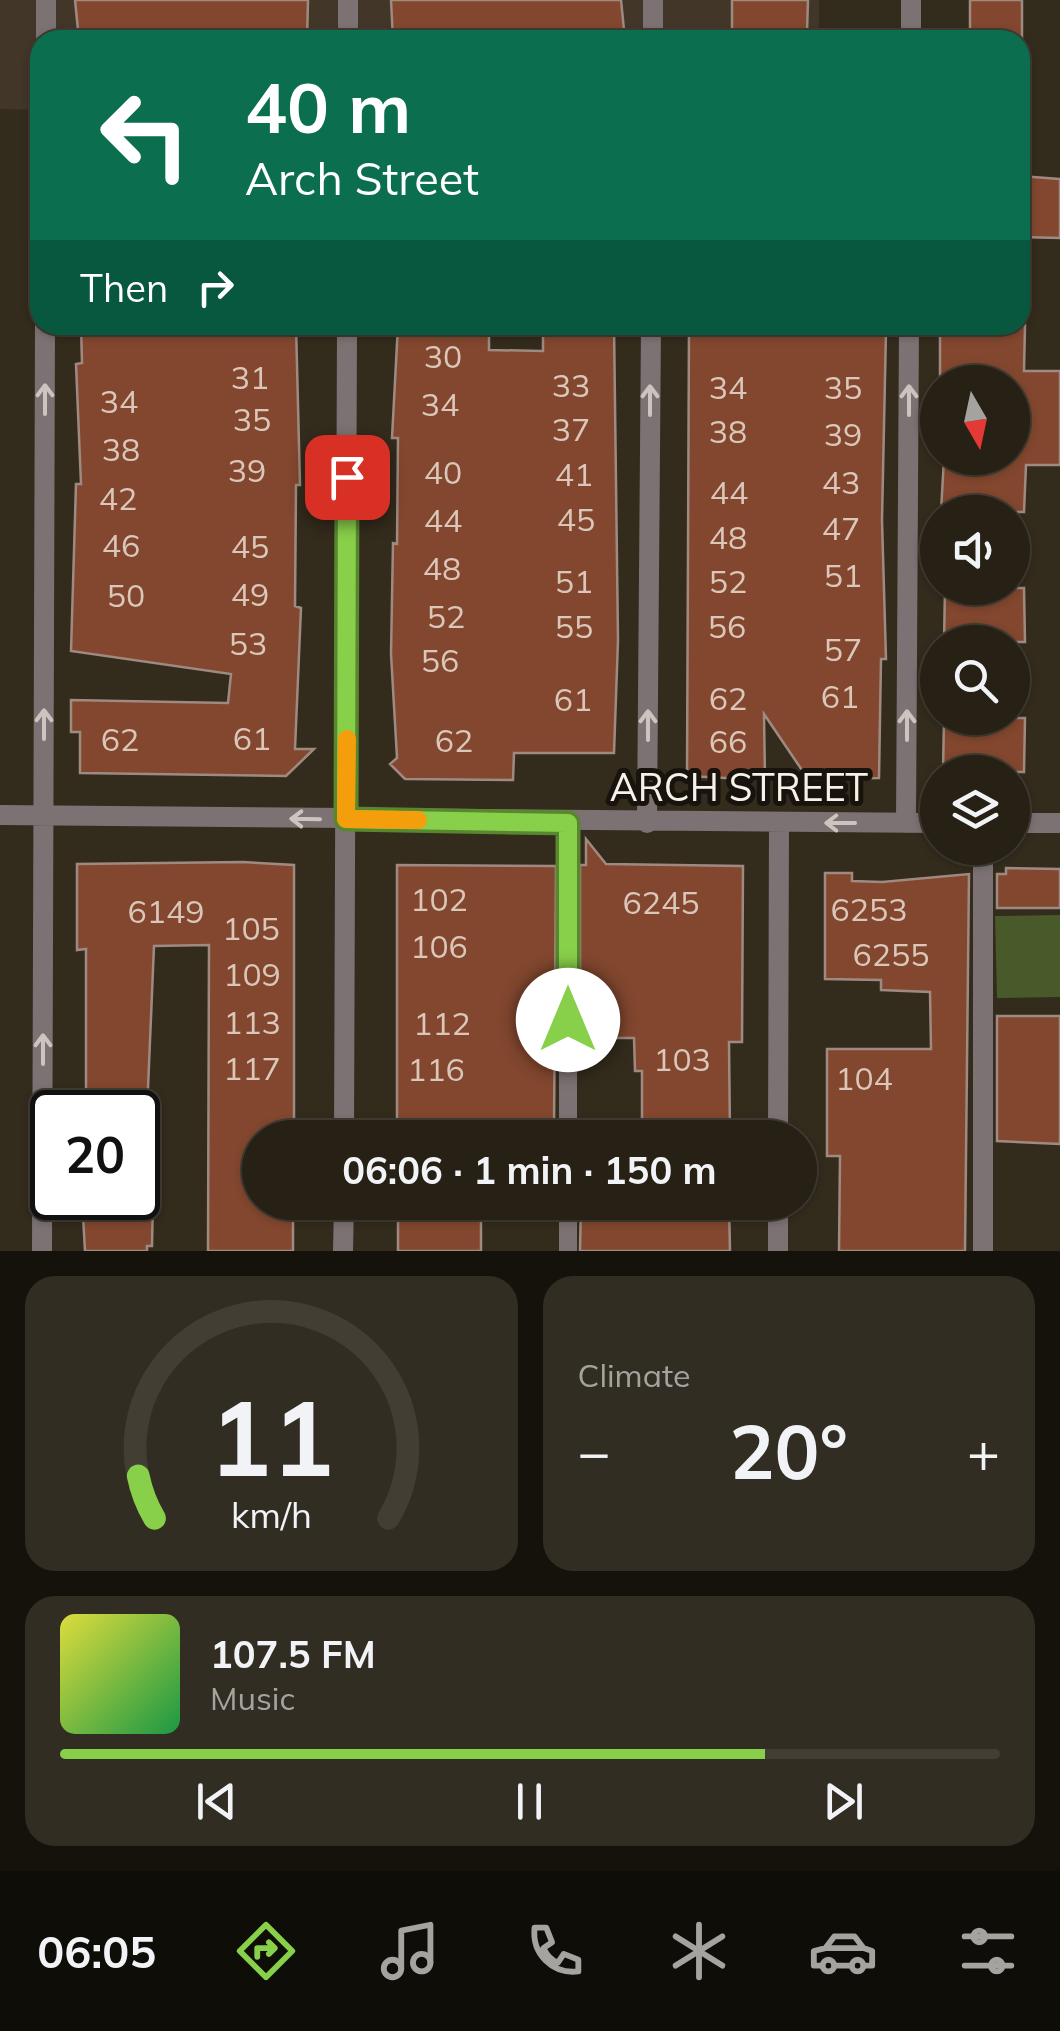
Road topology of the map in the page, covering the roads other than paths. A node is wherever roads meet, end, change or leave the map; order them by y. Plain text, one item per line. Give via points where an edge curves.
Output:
1 (46, 0) edge
2 (348, 0) edge
3 (653, 0) edge
4 (911, 0) edge
5 (46, 30) edge
6 (348, 30) edge
7 (653, 30) edge
8 (911, 30) edge
9 (45, 335) edge
10 (348, 335) edge
11 (651, 335) edge
12 (909, 335) edge
13 (0, 815) edge
14 (44, 815) junction
15 (346, 819) junction
16 (780, 822) junction
17 (568, 823) junction
18 (647, 823) junction
19 (906, 823) junction
20 (920, 823) edge
21 (1030, 823) edge
22 (1060, 823) edge
23 (983, 865) edge
24 (344, 1120) edge
25 (568, 1120) edge
26 (778, 1120) edge
27 (344, 1220) edge
28 (568, 1220) edge
29 (778, 1220) edge
30 (42, 1251) edge
31 (343, 1251) edge
32 (568, 1251) edge
33 (778, 1251) edge
34 (983, 1251) edge

1 - 5 street
2 - 6 street
3 - 7 street
4 - 8 street
14 -> 9 street
10 - 15 street
18 -> 11 street
19 -> 12 street
13 - 14 street, ARCH STREET
15 -> 14 street, ARCH STREET
30 -> 14 street
15 - 17 street, ARCH STREET
15 - 24 street
16 - 18 street, ARCH STREET
19 -> 16 street, ARCH STREET
16 - 26 street
17 - 18 street, ARCH STREET
17 - 25 lane
19 - 20 street, ARCH STREET
21 - 22 street
23 - 34 street
27 - 31 street
28 - 32 lane
29 - 33 street

